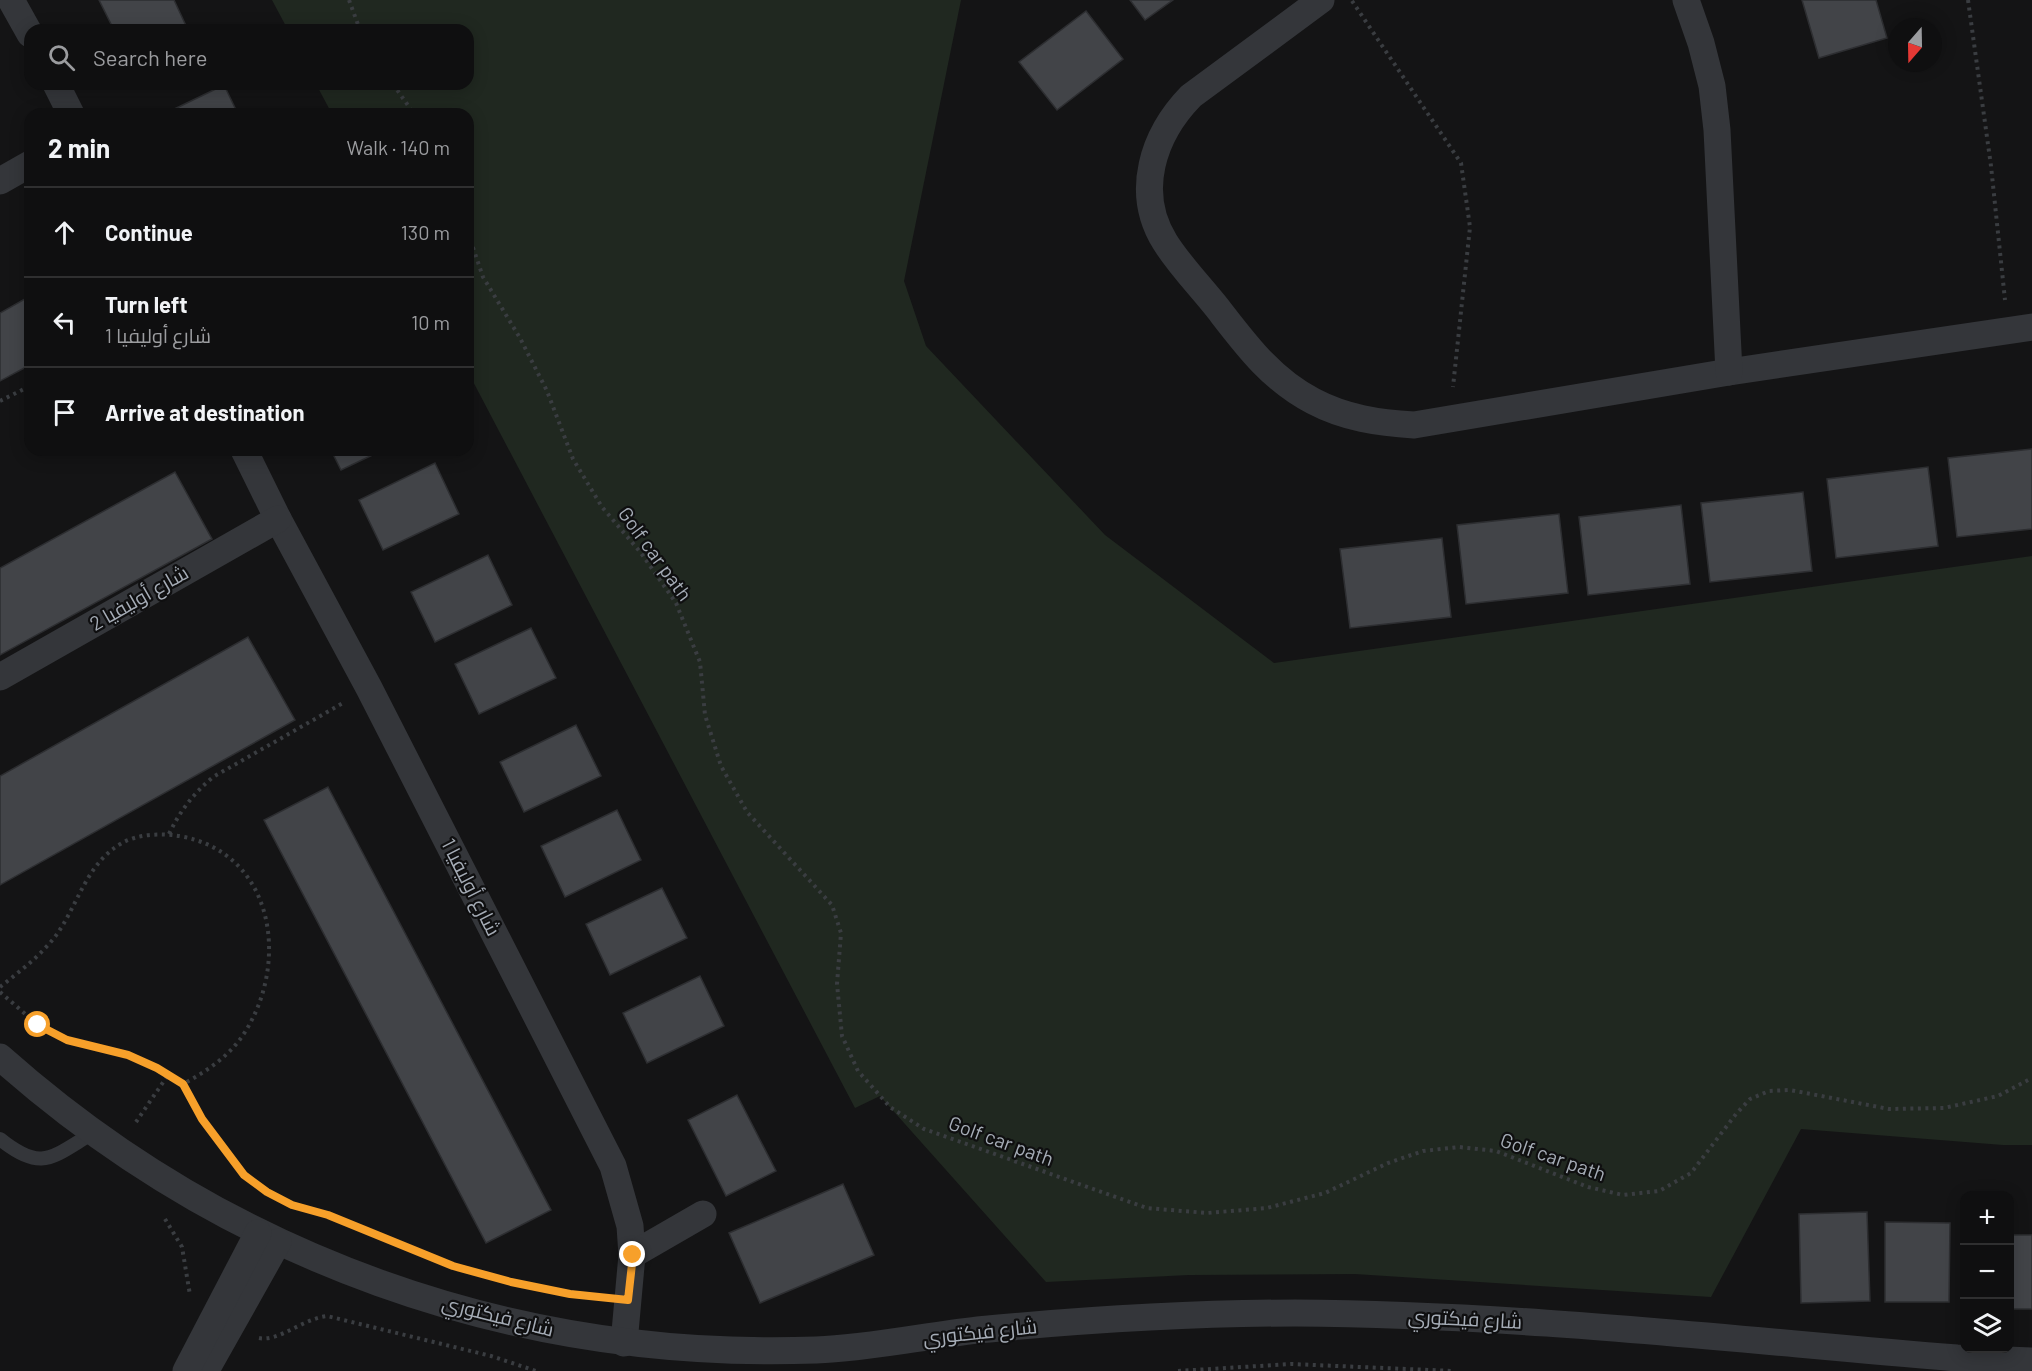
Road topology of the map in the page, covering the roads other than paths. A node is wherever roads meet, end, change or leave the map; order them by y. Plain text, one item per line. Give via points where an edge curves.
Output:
1 (11, 0) edge
2 (1321, 0) edge
3 (1686, 0) edge
4 (24, 24) edge
5 (59, 90) edge
6 (68, 108) edge
7 (24, 167) edge
8 (0, 181) edge
9 (2020, 329) edge
10 (1729, 372) junction
11 (247, 456) edge
12 (278, 519) junction
13 (0, 676) edge
14 (0, 1057) edge
15 (93, 1133) junction
16 (0, 1139) edge
17 (704, 1215) dead end
18 (268, 1238) junction
19 (633, 1255) junction
20 (624, 1343) junction
21 (2032, 1361) edge
22 (186, 1371) edge
23 (205, 1371) edge

1 - 4 street
2 - 10 street via 1191,96 1172,115 1151,164 1149,190 1164,241 1257,358 1283,382 1345,415 1414,425
3 - 10 street via 1712,86
5 - 6 street
7 - 8 street
9 - 10 street
11 - 12 street, شارع أوليفيا 1
12 - 13 street, شارع أوليفيا 2
12 - 19 street, شارع أوليفيا 1 via 369,688 613,1166 628,1216
14 - 15 street, شارع فيكتوري
15 - 16 lane via 42,1159 21,1155
15 - 18 street, شارع فيكتوري via 117,1151
17 - 19 street
18 - 20 street, شارع فيكتوري via 382,1285 517,1325
18 - 22 street
18 - 23 street via 233,1322
19 - 20 street, شارع أوليفيا 1
20 - 21 street, شارع فيكتوري via 726,1351 821,1350 977,1330 1292,1313 1449,1316

